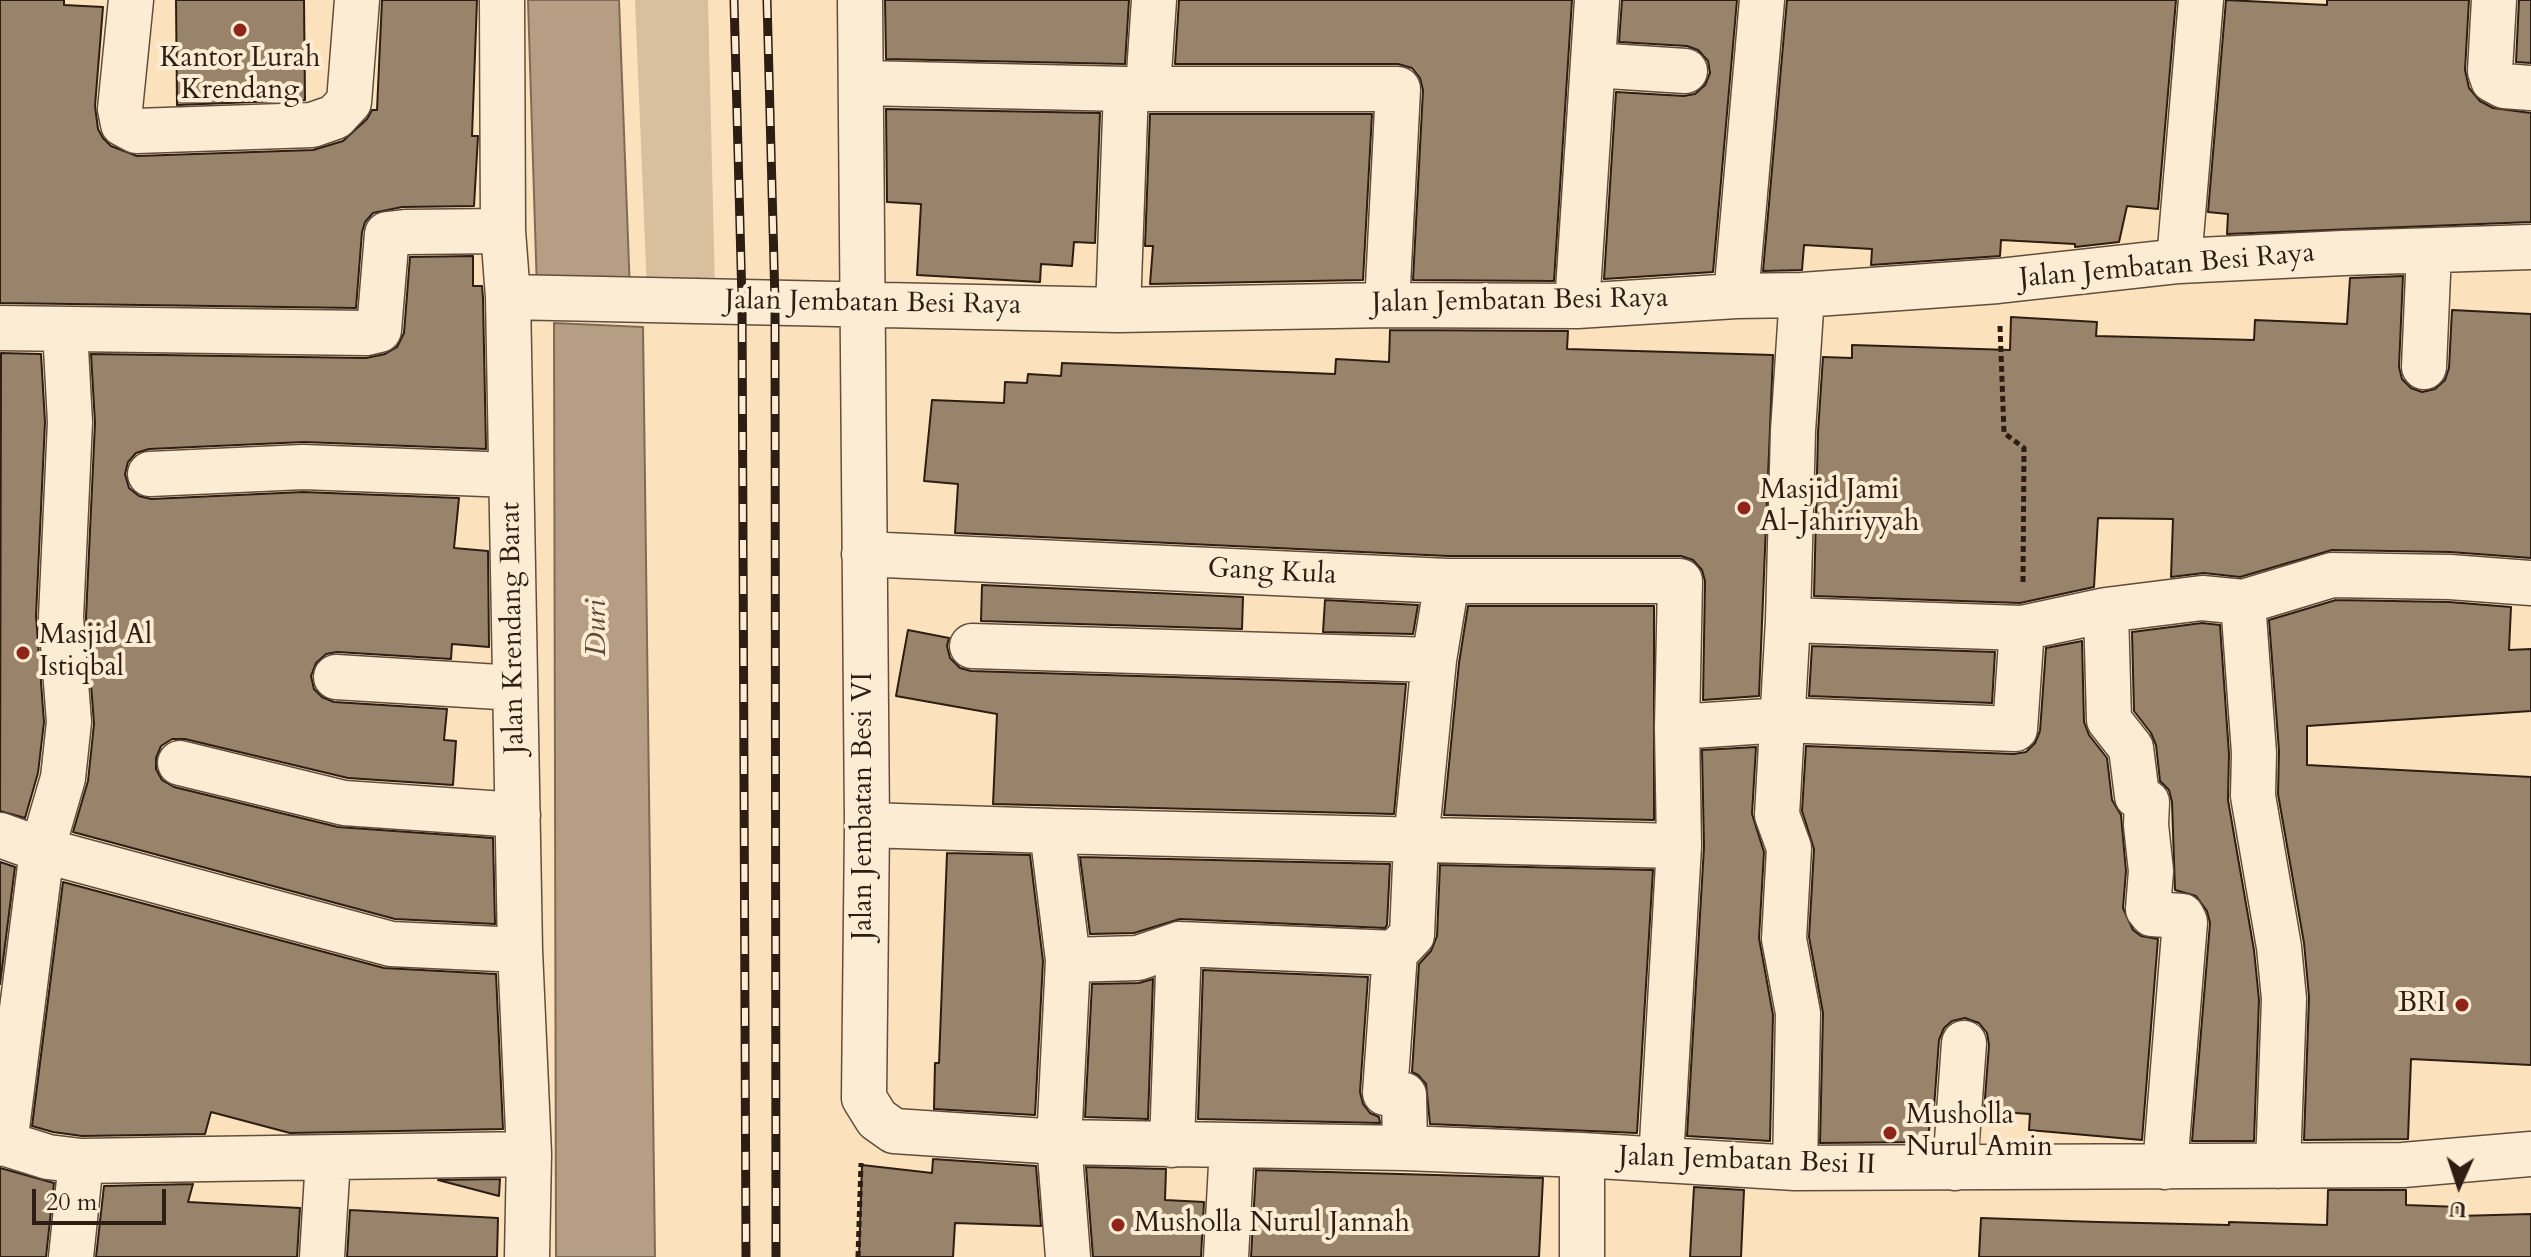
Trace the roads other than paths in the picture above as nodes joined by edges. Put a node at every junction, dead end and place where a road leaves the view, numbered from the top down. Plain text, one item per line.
1 (131, 0) edge
2 (357, 0) edge
3 (502, 0) edge
4 (860, 0) edge
5 (1154, 0) edge
6 (1597, 0) edge
7 (1762, 0) edge
8 (2201, 0) edge
9 (2494, 0) edge
10 (1593, 65) junction
11 (1685, 71) dead end
12 (862, 83) junction
13 (2531, 88) edge
14 (1137, 89) junction
15 (503, 231) junction
16 (2531, 247) edge
17 (2429, 252) junction
18 (2179, 261) junction
19 (1802, 295) junction
20 (1736, 296) junction
21 (522, 297) junction
22 (864, 303) junction
23 (1387, 305) junction
24 (1577, 306) junction
25 (1118, 310) junction
26 (0, 328) edge
27 (65, 330) junction
28 (2424, 367) dead end
29 (150, 474) dead end
30 (511, 475) junction
31 (864, 554) junction
32 (1447, 581) junction
33 (2531, 583) edge
34 (2243, 602) junction
35 (2106, 610) junction
36 (1788, 620) junction
37 (2022, 628) junction
38 (972, 646) dead end
39 (1434, 660) junction
40 (336, 677) dead end
41 (515, 688) junction
42 (1782, 720) junction
43 (1677, 727) junction
44 (180, 763) dead end
45 (518, 815) junction
46 (867, 825) junction
47 (1052, 831) junction
48 (0, 835) edge
49 (1416, 842) junction
50 (1679, 846) junction
51 (42, 850) junction
52 (1179, 944) junction
53 (520, 950) junction
54 (1395, 953) junction
55 (1068, 960) junction
56 (1964, 1043) dead end
57 (1059, 1142) junction
58 (2, 1143) edge
59 (1172, 1145) junction
60 (1232, 1147) junction
61 (1405, 1148) junction
62 (529, 1154) junction
63 (2531, 1154) edge
64 (1582, 1155) junction
65 (328, 1159) junction
66 (1661, 1160) junction
67 (81, 1161) junction
68 (2278, 1166) junction
69 (2165, 1167) junction
70 (1795, 1168) junction
71 (1955, 1168) junction
72 (71, 1257) edge
73 (322, 1257) edge
74 (527, 1257) edge
75 (1068, 1257) edge
76 (1226, 1257) edge
77 (1582, 1257) edge

1 - 2 street
3 - 15 street, Jalan Krendang Barat
4 - 12 street, Jalan Jembatan Besi VI
5 - 14 street
6 - 10 street
7 - 20 street
8 - 18 street
9 - 13 street
10 - 11 street
10 - 24 street
12 - 14 street
12 - 22 street, Jalan Jembatan Besi VI
14 - 23 street
14 - 25 street
15 - 21 street, Jalan Krendang Barat
15 - 27 street
16 - 17 street, Jalan Jembatan Besi Raya
17 - 18 street, Jalan Jembatan Besi Raya
17 - 28 street
18 - 19 street, Jalan Jembatan Besi Raya
19 - 20 street, Jalan Jembatan Besi Raya
19 - 36 street
20 - 24 street, Jalan Jembatan Besi Raya
21 - 22 street, Jalan Jembatan Besi Raya
21 - 30 street, Jalan Krendang Barat
22 - 25 street, Jalan Jembatan Besi Raya
22 - 31 street, Jalan Jembatan Besi VI
23 - 24 street, Jalan Jembatan Besi Raya
23 - 25 street, Jalan Jembatan Besi Raya
26 - 27 street
27 - 51 street
29 - 30 street
30 - 41 street, Jalan Krendang Barat
31 - 32 street, Gang Kula
31 - 46 street, Jalan Jembatan Besi VI
32 - 39 street
32 - 43 street, Gang Kula
33 - 34 street
34 - 35 street
34 - 68 street
35 - 37 street
35 - 69 street
36 - 37 street
36 - 42 street
37 - 42 street
38 - 39 street
39 - 49 street
40 - 41 street
41 - 45 street, Jalan Krendang Barat
42 - 43 street
42 - 70 street
43 - 50 street
44 - 45 street
45 - 53 street, Jalan Krendang Barat
46 - 47 street
46 - 57 street, Jalan Jembatan Besi VI
47 - 49 street
47 - 55 street
48 - 51 street
49 - 50 street
49 - 54 street
50 - 66 street
51 - 53 street
51 - 58 street
52 - 54 street
52 - 55 street
52 - 59 street
53 - 62 street, Jalan Krendang Barat
54 - 61 street
55 - 57 street
56 - 71 street
57 - 59 street, Jalan Jembatan Besi II
57 - 75 street
58 - 67 street
59 - 60 street, Jalan Jembatan Besi II
60 - 61 street, Jalan Jembatan Besi II
60 - 76 street
61 - 64 street, Jalan Jembatan Besi II
62 - 65 street
62 - 74 street, Jalan Krendang Barat
63 - 68 street, Jalan Jembatan Besi II
64 - 66 street, Jalan Jembatan Besi II
64 - 77 street
65 - 67 street
65 - 73 street
66 - 70 street, Jalan Jembatan Besi II
67 - 72 street
68 - 69 street, Jalan Jembatan Besi II
69 - 71 street, Jalan Jembatan Besi II
70 - 71 street, Jalan Jembatan Besi II

